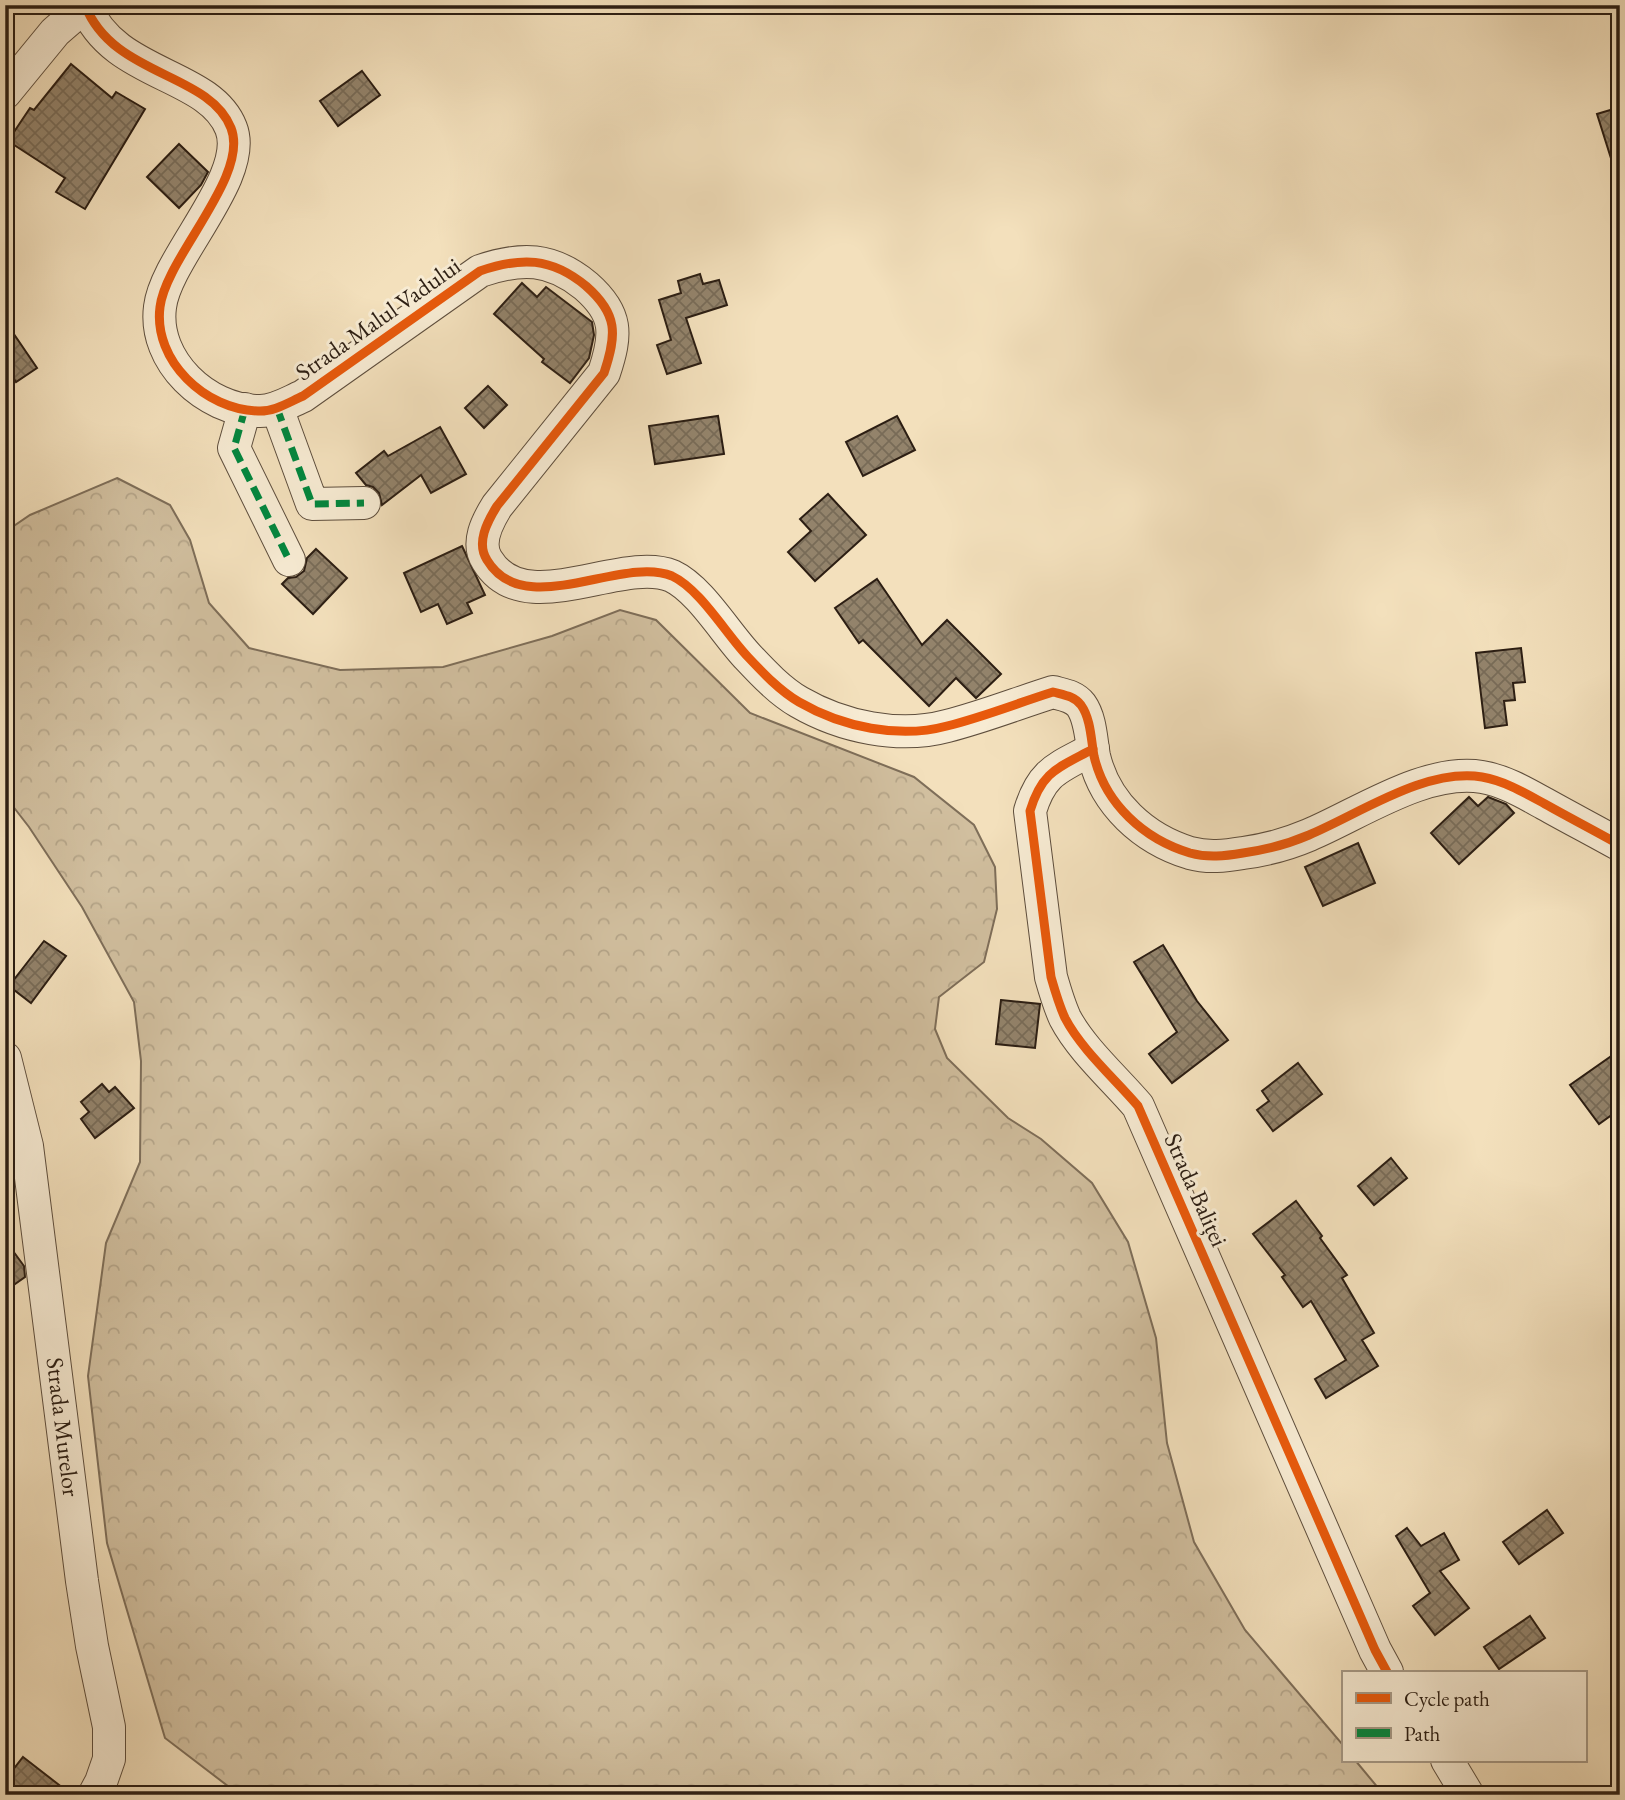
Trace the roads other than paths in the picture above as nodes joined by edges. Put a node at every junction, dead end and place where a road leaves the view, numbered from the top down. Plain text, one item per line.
1 (85, 6) edge
2 (5, 93) edge
3 (277, 408) junction
4 (245, 409) junction
5 (364, 503) dead end
6 (289, 560) dead end
7 (1093, 749) junction
8 (1620, 845) edge
9 (5, 1058) edge
10 (1386, 1671) edge
11 (1448, 1762) edge
12 (94, 1795) edge
13 (1468, 1795) edge

1 - 2 street
1 - 4 street, Strada Malul Vadului
3 - 4 street, Strada Malul Vadului
3 - 5 street
3 - 7 street, Strada Malul Vadului
4 - 6 street
7 - 8 street, Strada Malul Vadului
7 - 10 street, Strada Baliței
9 - 12 street, Strada Murelor
11 - 13 street

